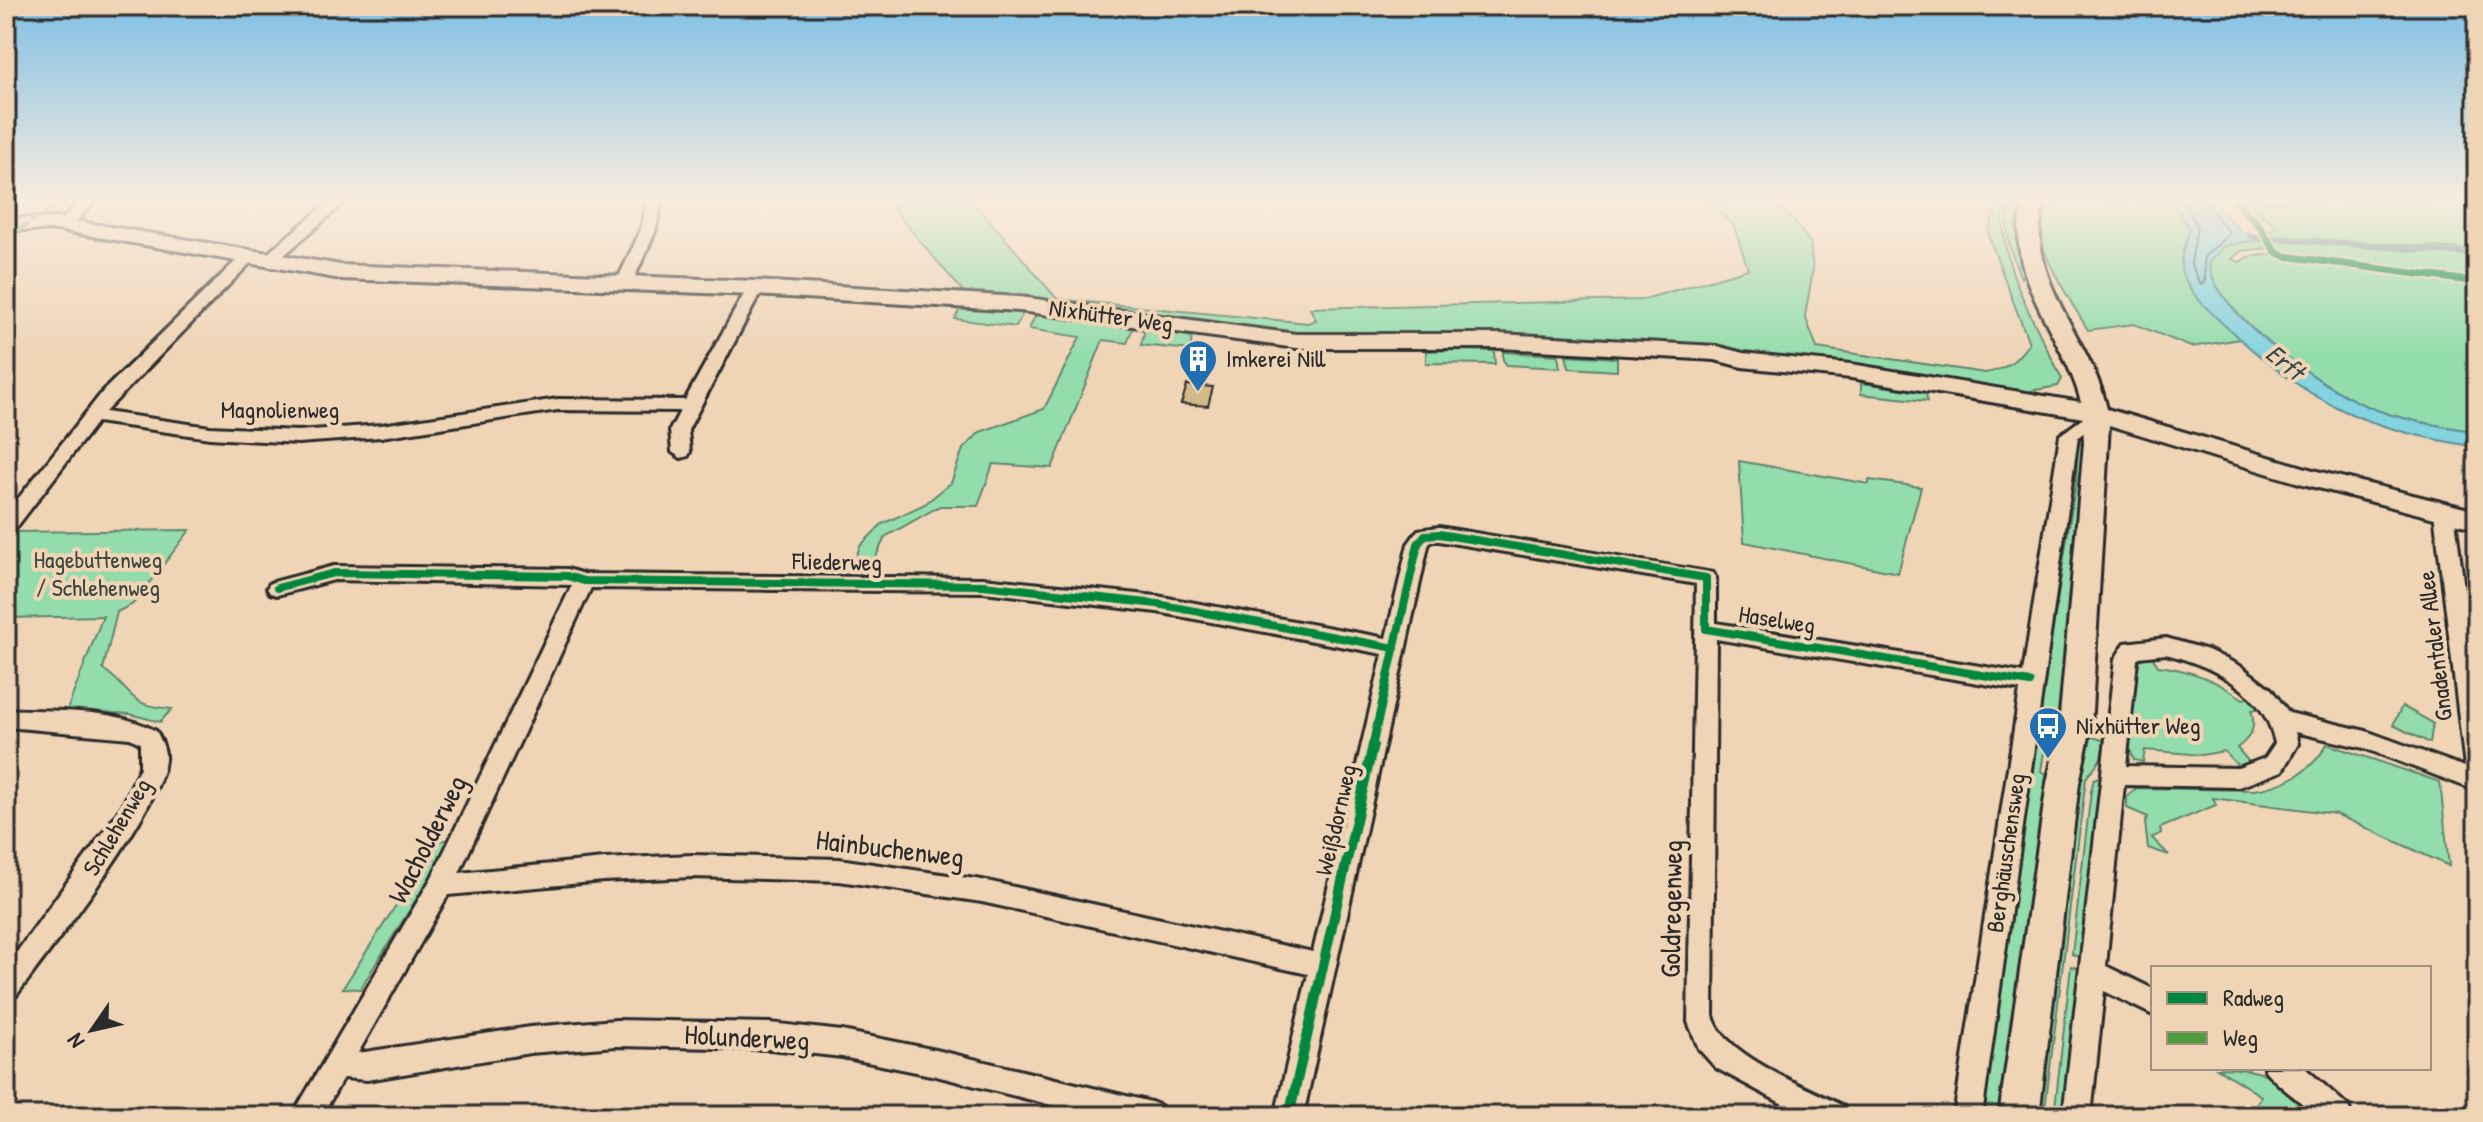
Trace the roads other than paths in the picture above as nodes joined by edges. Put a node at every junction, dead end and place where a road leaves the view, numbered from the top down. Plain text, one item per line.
1 (220, 252) edge
2 (267, 252) edge
3 (638, 252) edge
4 (2030, 252) edge
5 (258, 259) junction
6 (624, 283) junction
7 (755, 288) junction
8 (691, 406) junction
9 (2097, 414) junction
10 (92, 416) junction
11 (681, 452) dead end
12 (2444, 512) junction
13 (2477, 520) edge
14 (6, 527) edge
15 (1425, 535) joint
16 (584, 581) junction
17 (277, 588) dead end
18 (1706, 629) junction
19 (1395, 648) junction
20 (2030, 683) junction
21 (6, 718) edge
22 (2285, 721) junction
23 (2477, 774) edge
24 (2114, 775) junction
25 (2477, 781) edge
26 (441, 885) junction
27 (1324, 966) junction
28 (2091, 971) junction
29 (6, 988) edge
30 (2151, 1002) edge
31 (337, 1064) junction
32 (2281, 1070) edge
33 (306, 1116) edge
34 (1151, 1116) edge
35 (1289, 1116) edge
36 (1833, 1116) edge
37 (1968, 1116) edge
38 (2019, 1116) edge
39 (2077, 1116) edge
40 (2338, 1116) edge

1 - 5 main road, Nixhütter Weg
2 - 5 street
3 - 6 street
4 - 9 main road, Berghäuschensweg
5 - 6 main road, Nixhütter Weg
5 - 10 street
6 - 7 main road, Nixhütter Weg
7 - 8 street
7 - 9 main road, Nixhütter Weg
8 - 10 street, Magnolienweg
8 - 11 street
9 - 12 main road, Nixhütter Weg
9 - 20 street, Berghäuschensweg
9 - 38 main road, Berghäuschensweg
10 - 14 street
12 - 13 main road, Nixhütter Weg
12 - 23 street, Gnadentaler Allee
15 - 18 street, Haselweg
15 - 19 street, Weißdornweg
16 - 17 street, Fliederweg
16 - 19 street, Fliederweg
16 - 26 street, Wacholderweg
18 - 20 street, Haselweg
18 - 36 street, Goldregenweg
19 - 27 street, Weißdornweg
20 - 37 street, Berghäuschensweg
21 - 29 street, Schlehenweg
22 - 24 street
22 - 24 street
22 - 25 street
24 - 28 street
26 - 27 street, Hainbuchenweg
26 - 31 street, Wacholderweg
27 - 35 street, Weißdornweg
28 - 30 street
28 - 39 street
31 - 33 street, Wacholderweg
31 - 34 street, Holunderweg
32 - 40 street

